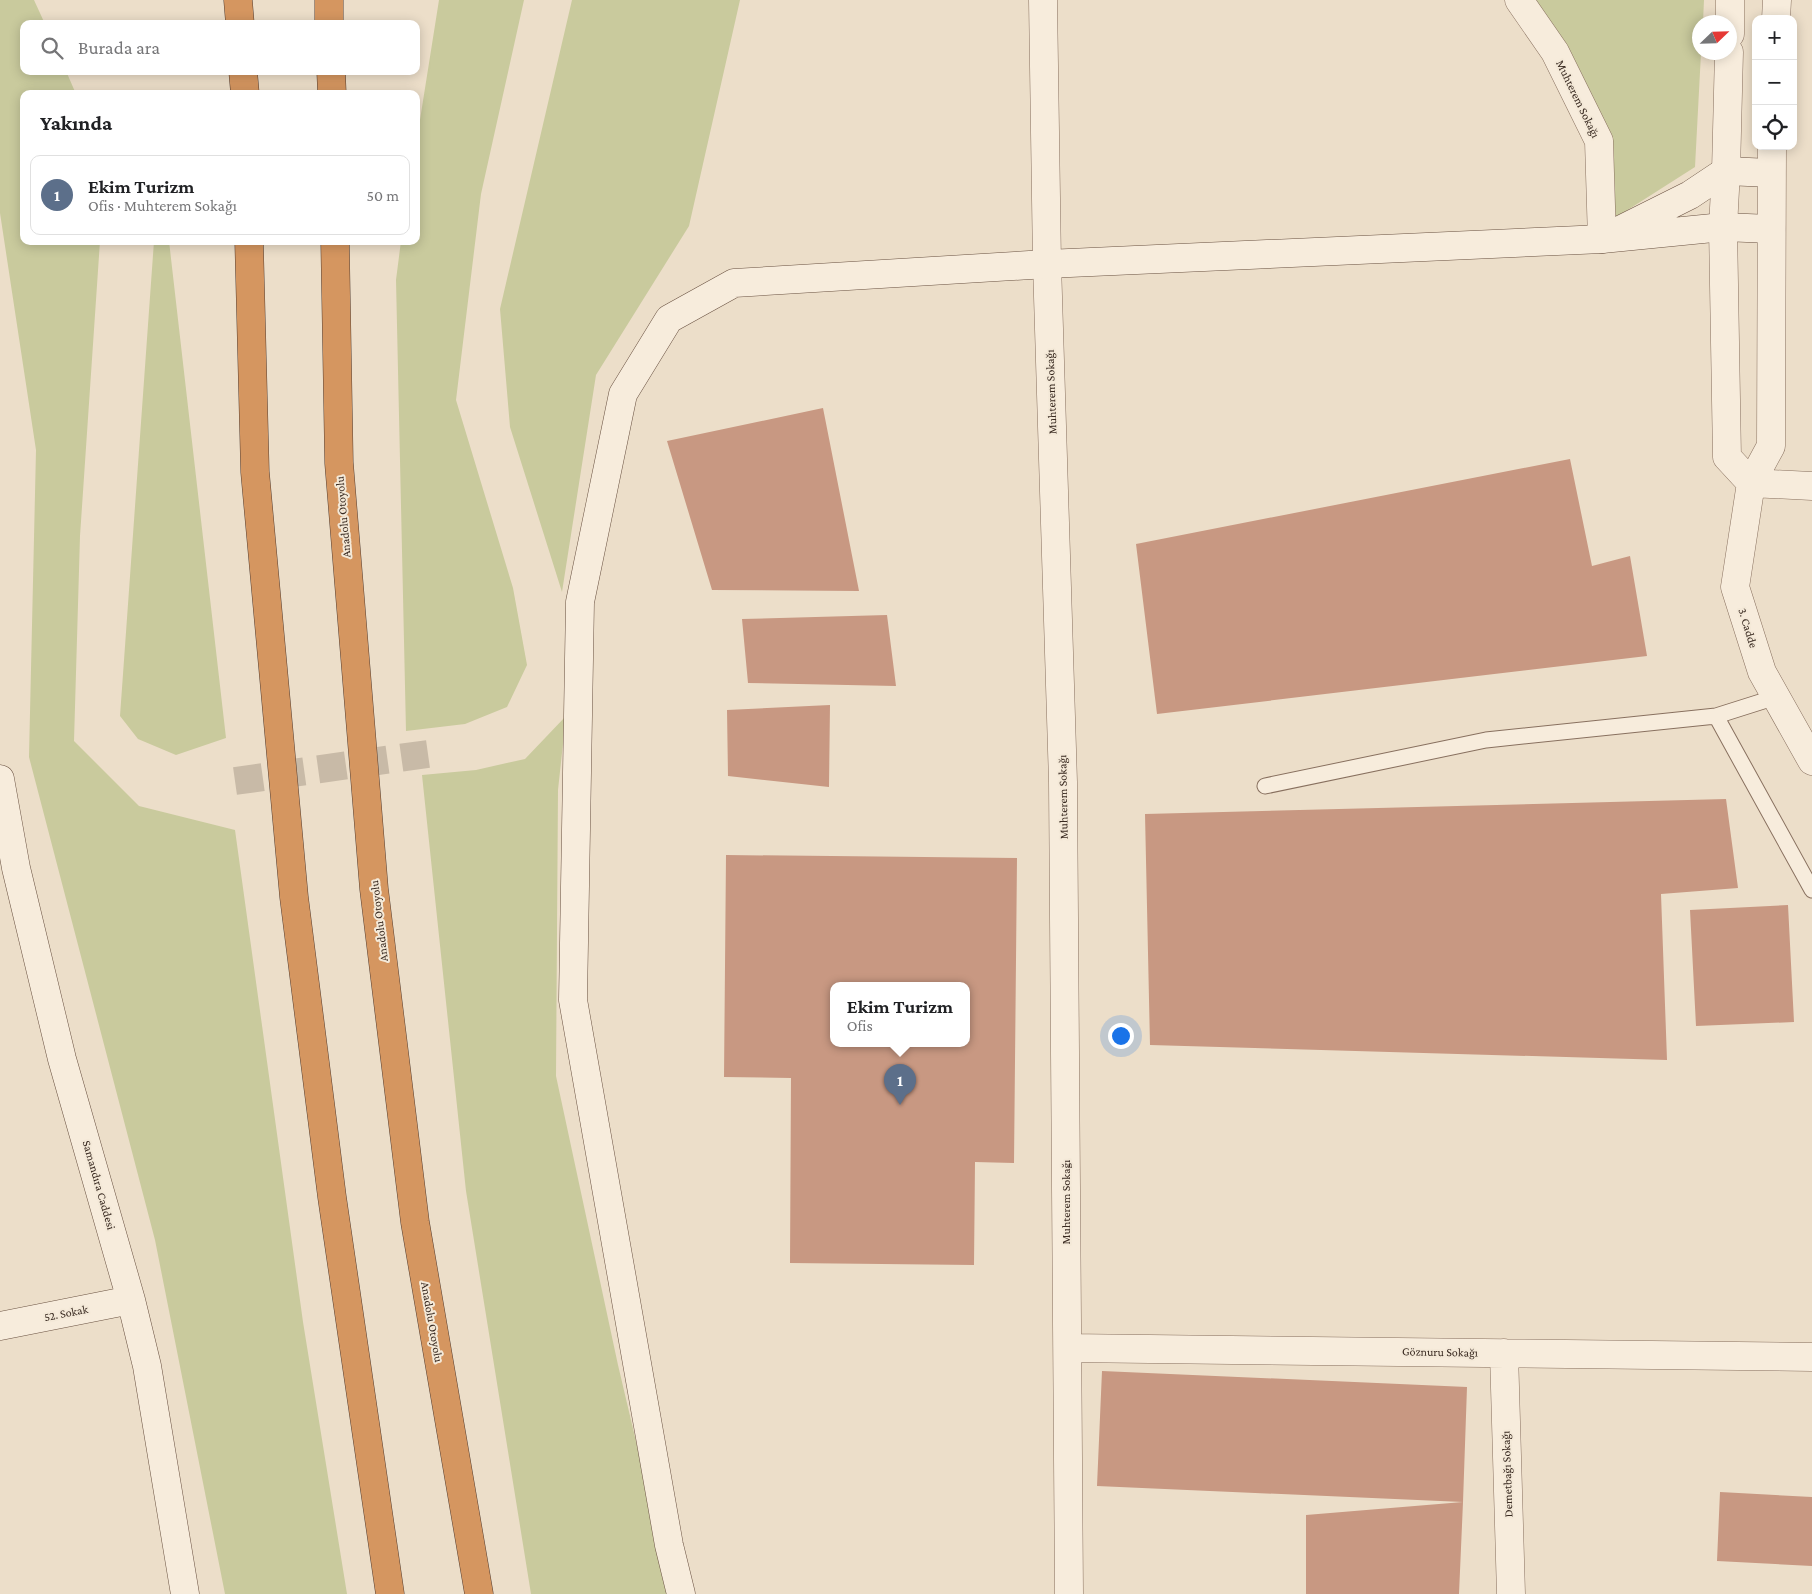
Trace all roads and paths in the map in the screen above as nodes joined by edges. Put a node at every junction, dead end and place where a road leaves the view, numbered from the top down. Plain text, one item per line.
1 (238, 0) edge
2 (329, 0) edge
3 (1043, 0) edge
4 (1519, 0) edge
5 (1730, 0) edge
6 (1777, 0) edge
7 (1730, 15) edge
8 (1776, 15) edge
9 (240, 20) edge
10 (329, 20) edge
11 (1729, 60) edge
12 (243, 75) edge
13 (331, 75) edge
14 (245, 90) edge
15 (332, 90) edge
16 (1772, 160) edge
17 (1726, 171) junction
18 (1723, 227) junction
19 (1771, 229) junction
20 (1602, 239) junction
21 (249, 245) edge
22 (335, 245) edge
23 (1047, 264) junction
24 (1751, 483) junction
25 (1812, 486) edge
26 (1776, 698) junction
27 (1716, 716) junction
28 (1812, 761) edge
29 (0, 780) edge
30 (1264, 786) dead end
31 (1812, 890) edge
32 (131, 1300) junction
33 (0, 1326) edge
34 (1068, 1348) junction
35 (1504, 1353) junction
36 (1812, 1357) edge
37 (185, 1594) edge
38 (390, 1594) edge
39 (479, 1594) edge
40 (681, 1594) edge
41 (1069, 1594) edge
42 (1511, 1594) edge

1 - 9 highway
2 - 10 highway
3 - 23 street, Muhterem Sokağı
4 - 20 street, Muhterem Sokağı
5 - 7 street
6 - 8 street
11 - 17 street
12 - 14 highway
13 - 15 highway
16 - 17 street
16 - 19 street, 3. Cadde
17 - 18 street
17 - 20 street
18 - 19 street
18 - 20 street
18 - 24 street
19 - 24 street, 3. Cadde
20 - 23 street
21 - 38 highway
22 - 39 highway, Anadolu Otoyolu
23 - 34 street, Muhterem Sokağı
23 - 40 street
24 - 25 street
24 - 26 street, 3. Cadde
26 - 27 lane
26 - 28 street, 3. Cadde
27 - 30 lane
27 - 31 lane
29 - 32 street, Samandıra Caddesi
32 - 33 street, 52. Sokak
32 - 37 street, Samandıra Caddesi
34 - 35 street, Göznuru Sokağı
34 - 41 street, Muhterem Sokağı
35 - 36 street, Göznuru Sokağı
35 - 42 street, Demetbağı Sokağı

